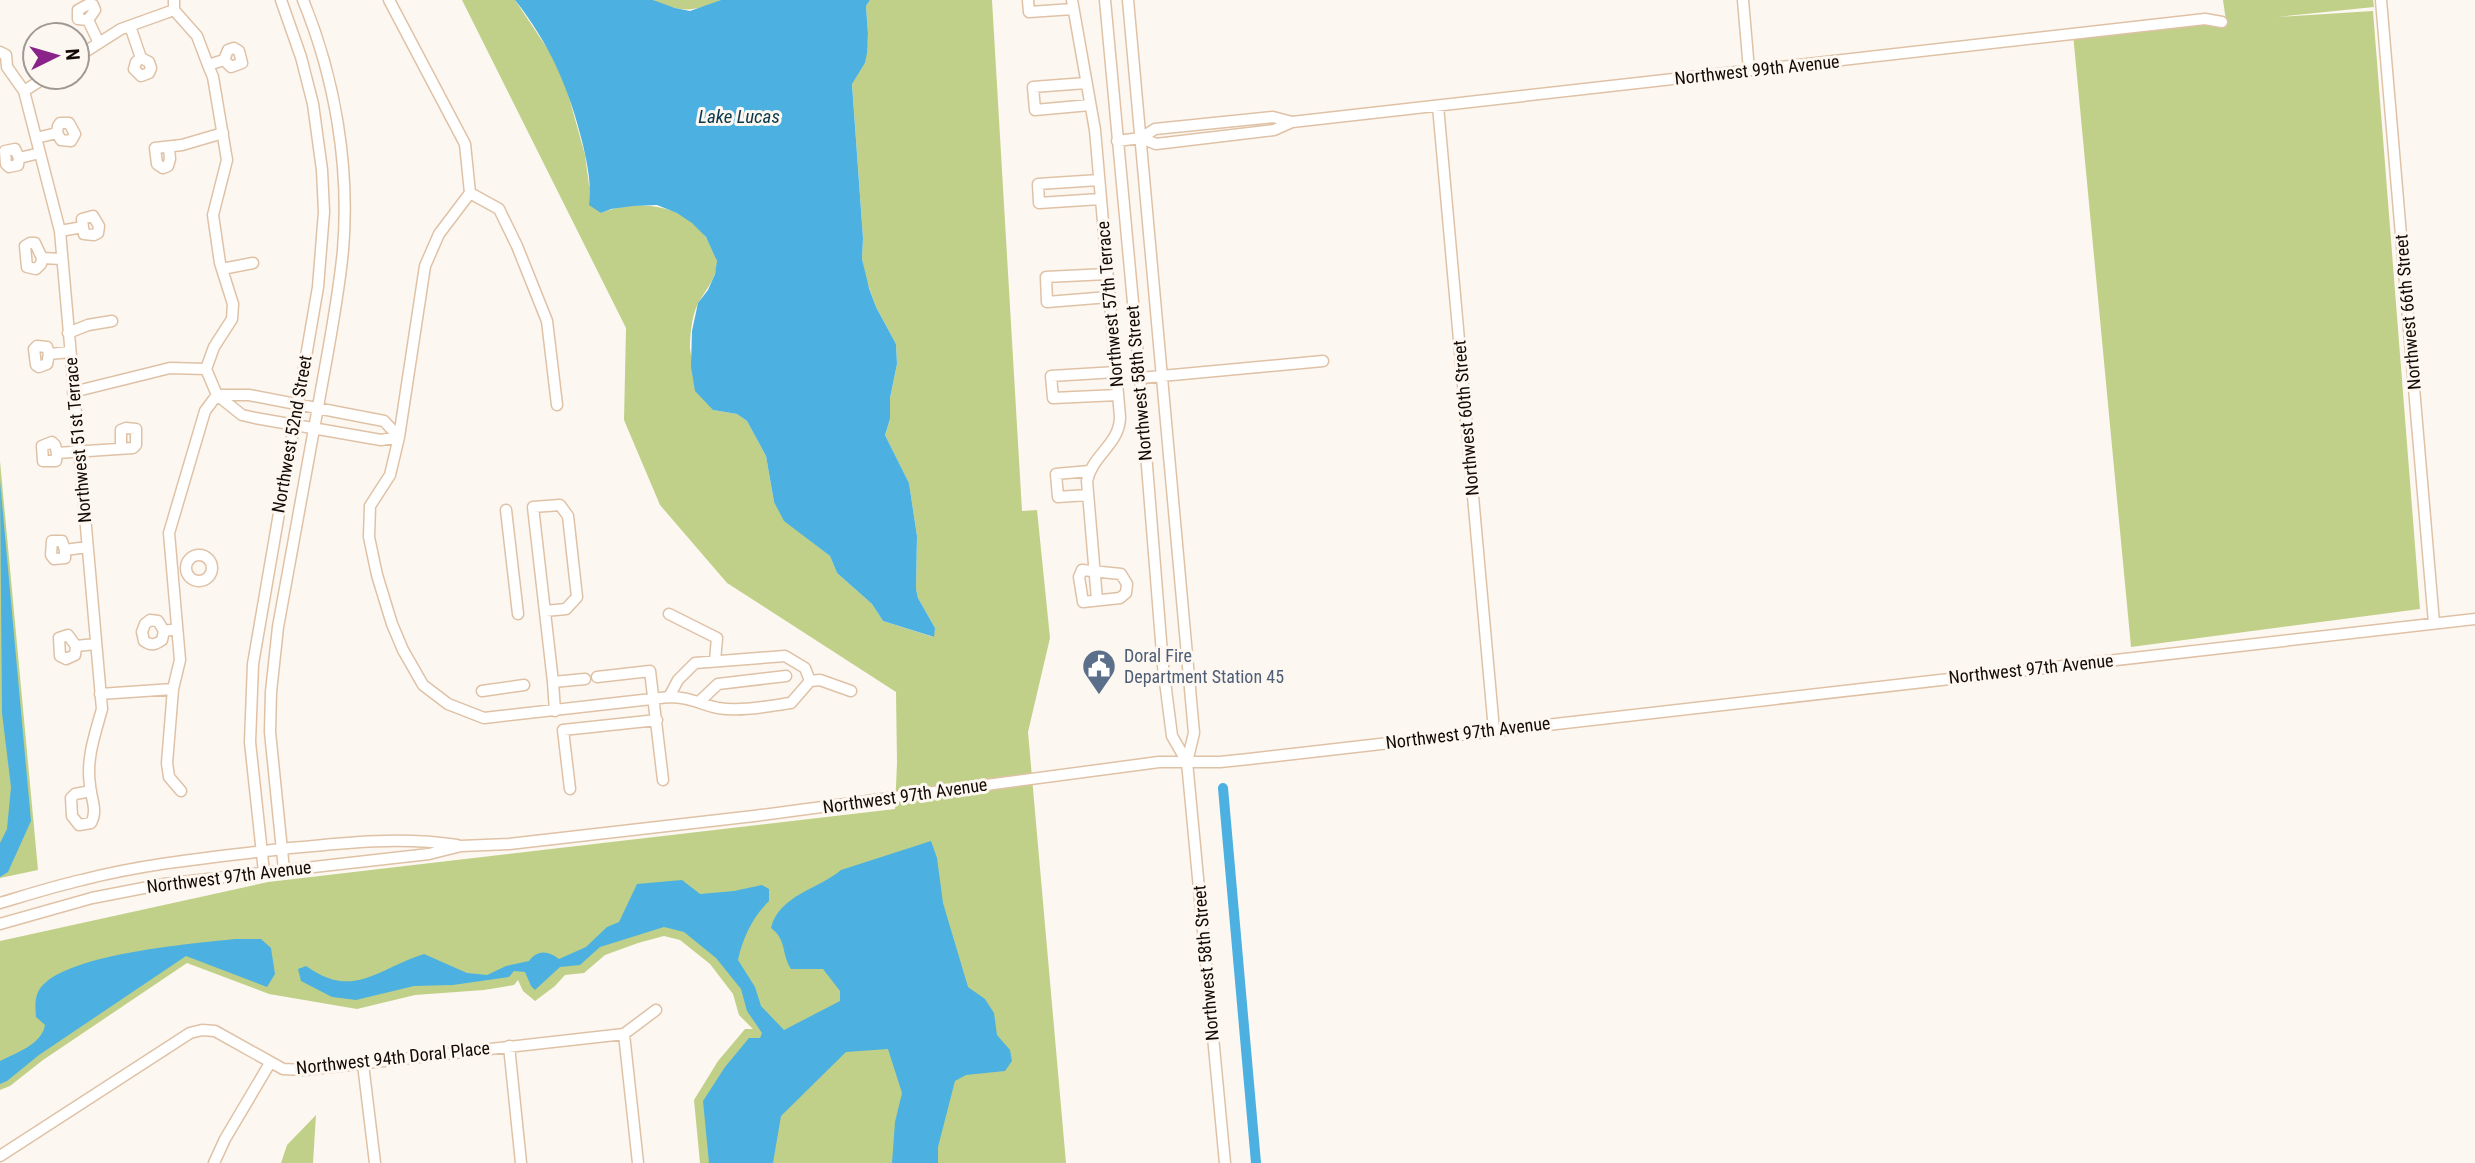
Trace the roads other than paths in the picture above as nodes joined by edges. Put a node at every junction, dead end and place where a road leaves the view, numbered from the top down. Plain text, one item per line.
1 (281, 0) edge
2 (303, 0) edge
3 (389, 0) edge
4 (1028, 0) edge
5 (1105, 0) edge
6 (1128, 0) edge
7 (1743, 0) edge
8 (2381, 0) edge
9 (1072, 4) edge
10 (174, 5) edge
11 (88, 20) dead end
12 (2222, 22) dead end
13 (130, 26) junction
14 (99, 43) junction
15 (91, 48) edge
16 (0, 52) edge
17 (141, 58) dead end
18 (224, 60) dead end
19 (208, 65) junction
20 (4, 69) edge
21 (1749, 70) junction
22 (1086, 83) junction
23 (21, 88) edge
24 (24, 91) edge
25 (1090, 105) junction
26 (1438, 106) junction
27 (57, 133) dead end
28 (223, 133) junction
29 (36, 138) junction
30 (1141, 138) junction
31 (1117, 141) junction
32 (169, 148) dead end
33 (40, 153) junction
34 (19, 158) dead end
35 (1099, 180) junction
36 (344, 192) junction
37 (324, 193) junction
38 (470, 193) junction
39 (1100, 200) junction
40 (83, 227) dead end
41 (60, 231) junction
42 (41, 258) dead end
43 (62, 259) junction
44 (253, 263) dead end
45 (222, 269) junction
46 (1107, 274) junction
47 (1109, 297) junction
48 (112, 321) dead end
49 (68, 333) junction
50 (70, 352) junction
51 (49, 354) dead end
52 (1323, 361) dead end
53 (206, 369) junction
54 (1116, 372) junction
55 (1163, 376) junction
56 (1140, 378) junction
57 (73, 392) junction
58 (217, 395) junction
59 (1118, 395) junction
60 (297, 405) junction
61 (556, 405) dead end
62 (317, 408) junction
63 (294, 425) junction
64 (314, 428) junction
65 (399, 437) junction
66 (121, 449) dead end
67 (79, 450) junction
68 (57, 453) dead end
69 (1089, 471) junction
70 (1087, 495) junction
71 (506, 509) dead end
72 (87, 547) junction
73 (65, 550) dead end
74 (1094, 570) junction
75 (187, 571) dead end
76 (172, 572) junction
77 (1097, 600) junction
78 (545, 611) junction
79 (518, 614) dead end
80 (669, 614) dead end
81 (2475, 619) edge
82 (2434, 623) junction
83 (177, 629) junction
84 (164, 631) dead end
85 (96, 644) junction
86 (76, 646) dead end
87 (715, 661) junction
88 (786, 676) dead end
89 (597, 677) dead end
90 (586, 679) dead end
91 (810, 681) junction
92 (552, 682) junction
93 (524, 685) dead end
94 (173, 689) junction
95 (482, 691) dead end
96 (851, 691) dead end
97 (100, 694) junction
98 (669, 697) junction
99 (654, 700) junction
100 (700, 701) junction
101 (555, 711) junction
102 (250, 716) junction
103 (270, 717) junction
104 (657, 720) junction
105 (1494, 730) junction
106 (1187, 762) junction
107 (663, 780) dead end
108 (570, 789) dead end
109 (91, 791) dead end
110 (181, 791) dead end
111 (461, 846) junction
112 (282, 849) junction
113 (262, 852) junction
114 (284, 870) junction
115 (264, 872) junction
116 (0, 903) edge
117 (0, 924) edge
118 (656, 1010) dead end
119 (624, 1034) junction
120 (509, 1046) junction
121 (270, 1063) junction
122 (363, 1064) junction
123 (0, 1156) edge
124 (214, 1163) edge
125 (375, 1163) edge
126 (521, 1163) edge
127 (638, 1163) edge
128 (1225, 1163) edge

1 - 37 street, Northwest 52nd Street
2 - 36 street, Northwest 52nd Street
3 - 38 street
4 - 9 street
5 - 31 street, Northwest 58th Street
6 - 30 street, Northwest 58th Street
7 - 21 street
8 - 82 street, Northwest 66th Street
9 - 22 street, Northwest 57th Terrace
10 - 13 street
10 - 19 street
11 - 14 street
12 - 21 street, Northwest 99th Avenue
13 - 14 street
13 - 17 street
14 - 15 street
16 - 20 street
18 - 19 street
19 - 28 street
20 - 23 street
21 - 26 street, Northwest 99th Avenue
22 - 25 street, Northwest 57th Terrace
22 - 25 street
24 - 29 street, Northwest 51st Terrace
25 - 35 street, Northwest 57th Terrace
26 - 30 street, Northwest 99th Avenue
26 - 105 street, Northwest 60th Street
27 - 29 street
28 - 32 street
28 - 45 street
29 - 33 street, Northwest 51st Terrace
30 - 31 street, Northwest 99th Avenue
30 - 55 street, Northwest 58th Street
31 - 56 street, Northwest 58th Street
33 - 34 street
33 - 41 street, Northwest 51st Terrace
35 - 39 street, Northwest 57th Terrace
35 - 39 street
36 - 37 street
36 - 62 street, Northwest 52nd Street
37 - 60 street, Northwest 52nd Street
38 - 61 street
38 - 65 street
39 - 46 street, Northwest 57th Terrace
40 - 41 street
41 - 43 street, Northwest 51st Terrace
42 - 43 street
43 - 49 street, Northwest 51st Terrace
44 - 45 street
45 - 53 street
46 - 47 street, Northwest 57th Terrace
46 - 47 street
47 - 54 street, Northwest 57th Terrace
48 - 49 street
49 - 50 street, Northwest 51st Terrace
50 - 51 street
50 - 57 street, Northwest 51st Terrace
52 - 55 street
53 - 57 street
53 - 58 street
54 - 59 street, Northwest 57th Terrace
54 - 59 street
55 - 56 street
55 - 106 street, Northwest 58th Street
56 - 106 street, Northwest 58th Street
57 - 67 street, Northwest 51st Terrace
58 - 60 street
58 - 63 street
58 - 76 street
59 - 69 street, Northwest 57th Terrace
60 - 62 street
60 - 63 street, Northwest 52nd Street
62 - 64 street, Northwest 52nd Street
62 - 65 street
63 - 64 street
63 - 102 street, Northwest 52nd Street
64 - 65 street
64 - 103 street, Northwest 52nd Street
65 - 101 street
66 - 67 street
67 - 68 street
67 - 72 street, Northwest 51st Terrace
69 - 70 street
69 - 70 street
70 - 74 street
71 - 79 street
72 - 73 street
72 - 85 street, Northwest 51st Terrace
74 - 77 street
74 - 77 street
74 - 77 street
75 - 76 street
76 - 83 street
78 - 78 street
78 - 92 street
80 - 87 street
81 - 82 street, Northwest 97th Avenue
82 - 105 street, Northwest 97th Avenue
83 - 84 street
83 - 94 street
85 - 86 street
85 - 97 street, Northwest 51st Terrace
87 - 91 street
87 - 98 street
88 - 100 street
89 - 99 street
90 - 92 street
91 - 96 street
91 - 100 street
92 - 101 street
93 - 95 street
94 - 97 street
94 - 110 street
97 - 109 street, Northwest 51st Terrace
98 - 99 street
98 - 100 street
99 - 101 street
99 - 104 street
102 - 103 street
102 - 113 street, Northwest 52nd Street
103 - 112 street, Northwest 52nd Street
104 - 107 street
104 - 108 street
105 - 106 street, Northwest 97th Avenue
106 - 111 street, Northwest 97th Avenue
106 - 128 street, Northwest 58th Street
111 - 112 street, Northwest 97th Avenue
111 - 114 street, Northwest 97th Avenue
112 - 113 street, Northwest 97th Avenue
112 - 114 street, Northwest 52nd Street
113 - 115 street, Northwest 52nd Street
113 - 116 street, Northwest 97th Avenue
114 - 115 street, Northwest 97th Avenue
115 - 117 street, Northwest 97th Avenue
118 - 119 street
119 - 120 street, Northwest 94th Doral Place
119 - 127 street
120 - 122 street, Northwest 94th Doral Place
120 - 126 street
121 - 122 street, Northwest 94th Doral Place
121 - 123 street, Northwest 94th Doral Place
121 - 124 street
122 - 125 street

